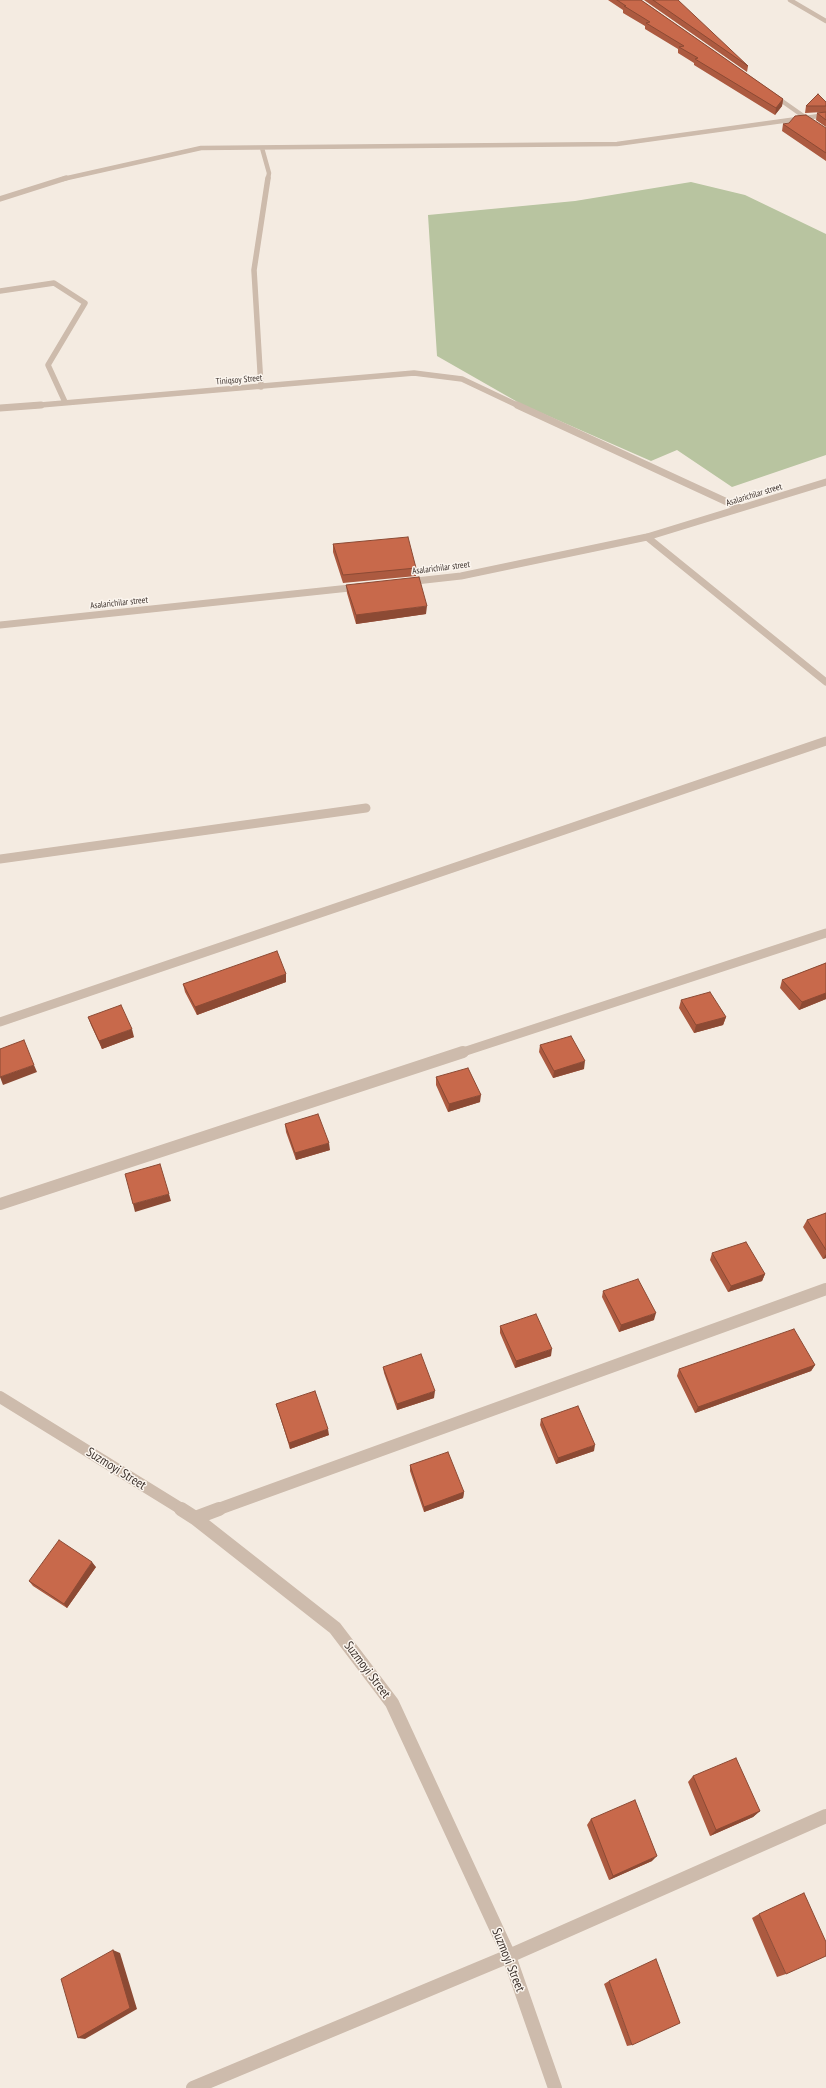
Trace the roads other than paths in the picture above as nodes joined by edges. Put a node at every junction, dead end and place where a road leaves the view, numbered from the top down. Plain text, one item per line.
1 (790, 0) edge
2 (826, 21) edge
3 (768, 91) edge
4 (826, 115) edge
5 (805, 117) junction
6 (826, 132) edge
7 (262, 148) junction
8 (0, 199) edge
9 (0, 290) edge
10 (261, 387) junction
11 (65, 402) junction
12 (0, 408) edge
13 (826, 482) edge
14 (740, 508) junction
15 (647, 537) junction
16 (398, 583) edge
17 (366, 586) edge
18 (0, 625) edge
19 (826, 682) edge
20 (826, 741) edge
21 (366, 808) dead end
22 (0, 859) edge
23 (826, 933) edge
24 (0, 1022) edge
25 (0, 1204) edge
26 (826, 1289) edge
27 (0, 1397) edge
28 (195, 1518) junction
29 (826, 1816) edge
30 (509, 1956) junction
31 (194, 2088) edge
32 (555, 2088) edge

1 - 2 street
3 - 5 street
4 - 5 street
5 - 6 street
5 - 7 street
7 - 8 street
7 - 10 street
9 - 11 street
10 - 11 street, Tiniqsoy Street
10 - 14 street, Tiniqsoy Street
11 - 12 street, Tiniqsoy Street
13 - 14 street, Asalarichilar street
14 - 15 street, Asalarichilar street
15 - 16 street, Asalarichilar street
15 - 19 street
17 - 18 street, Asalarichilar street
20 - 24 street
21 - 22 street
23 - 25 street
26 - 28 street
27 - 28 street, Suzmoyi Street
28 - 30 street, Suzmoyi Street
29 - 30 street
30 - 31 street
30 - 32 street, Suzmoyi Street

